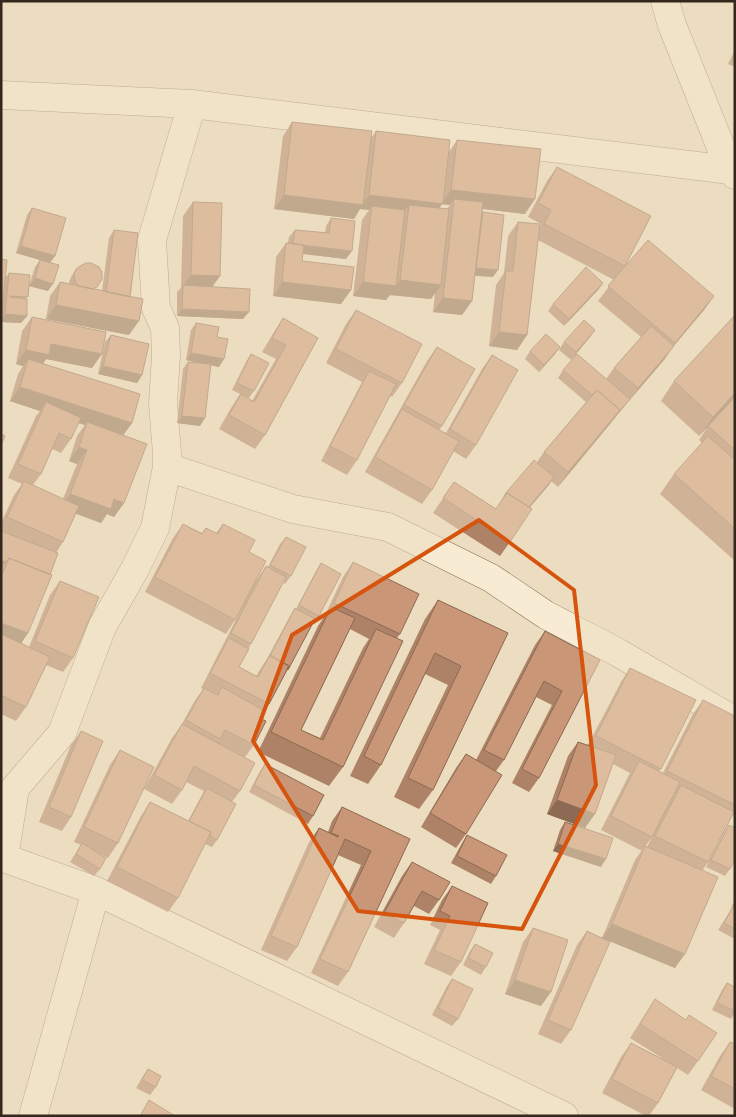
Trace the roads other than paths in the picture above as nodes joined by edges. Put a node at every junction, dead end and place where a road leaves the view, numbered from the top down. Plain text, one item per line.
1 (665, 1) edge
2 (1, 95) edge
3 (192, 104) junction
4 (732, 173) edge
5 (167, 467) junction
6 (735, 721) edge
7 (2, 857) edge
8 (96, 890) junction
9 (33, 1116) edge
10 (564, 1116) edge

1 - 4 street
2 - 3 street
3 - 4 street
3 - 5 street
5 - 6 street
5 - 7 street
7 - 8 street
8 - 9 street
8 - 10 street

